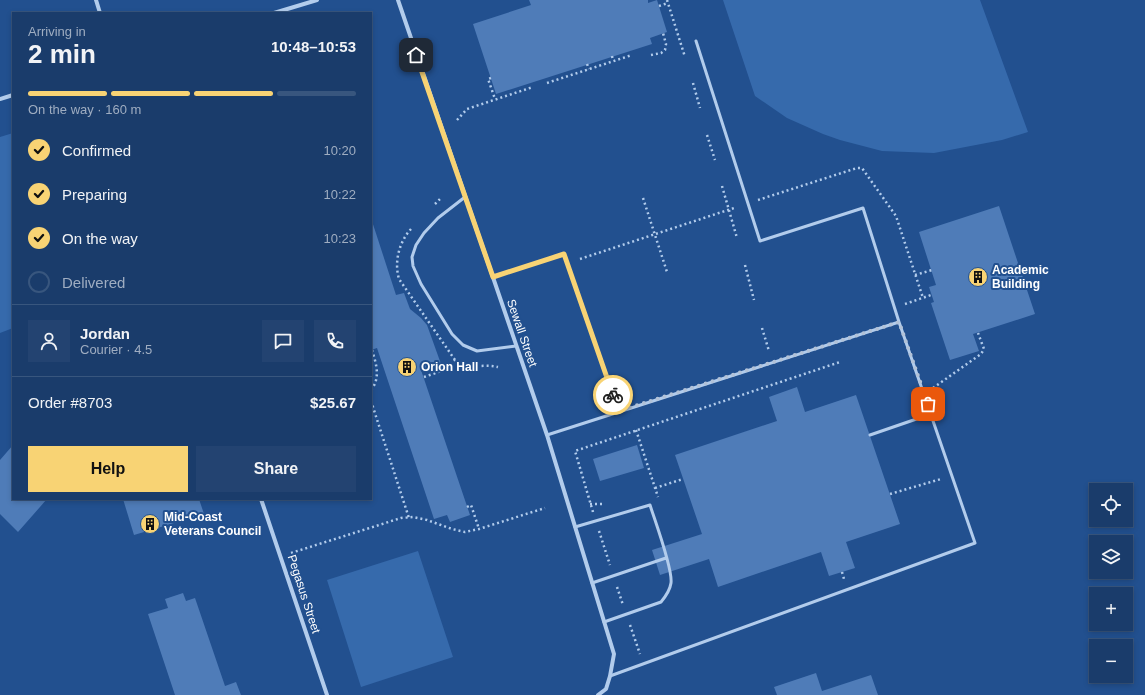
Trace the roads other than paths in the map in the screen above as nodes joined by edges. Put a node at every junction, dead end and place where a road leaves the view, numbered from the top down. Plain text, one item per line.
1 (96, 0) edge
2 (317, 0) edge
3 (398, 0) edge
4 (100, 12) edge
5 (277, 12) edge
6 (696, 41) dead end
7 (12, 95) edge
8 (0, 99) edge
9 (465, 197) junction
10 (493, 277) junction
11 (899, 322) junction
12 (516, 346) junction
13 (619, 411) junction
14 (931, 414) junction
15 (547, 435) junction
16 (870, 435) dead end
17 (262, 500) edge
18 (575, 527) junction
19 (666, 558) junction
20 (592, 583) junction
21 (604, 622) junction
22 (610, 676) junction
23 (327, 695) edge
24 (598, 695) edge

1 - 4 street
2 - 5 street
3 - 9 street, Sewall Street
6 - 11 lane
7 - 8 street
9 - 10 street, Sewall Street
9 - 12 lane
10 - 12 street, Sewall Street
10 - 13 lane
11 - 13 lane
11 - 14 lane
12 - 15 street, Sewall Street
13 - 15 lane
14 - 16 lane
14 - 22 lane
15 - 18 street, Sewall Street
17 - 23 street, Pegasus Street
18 - 19 lane
18 - 20 street, Sewall Street
19 - 20 lane
19 - 21 lane
20 - 21 street, Sewall Street
21 - 22 street, Sewall Street
22 - 24 street, Sewall Street

